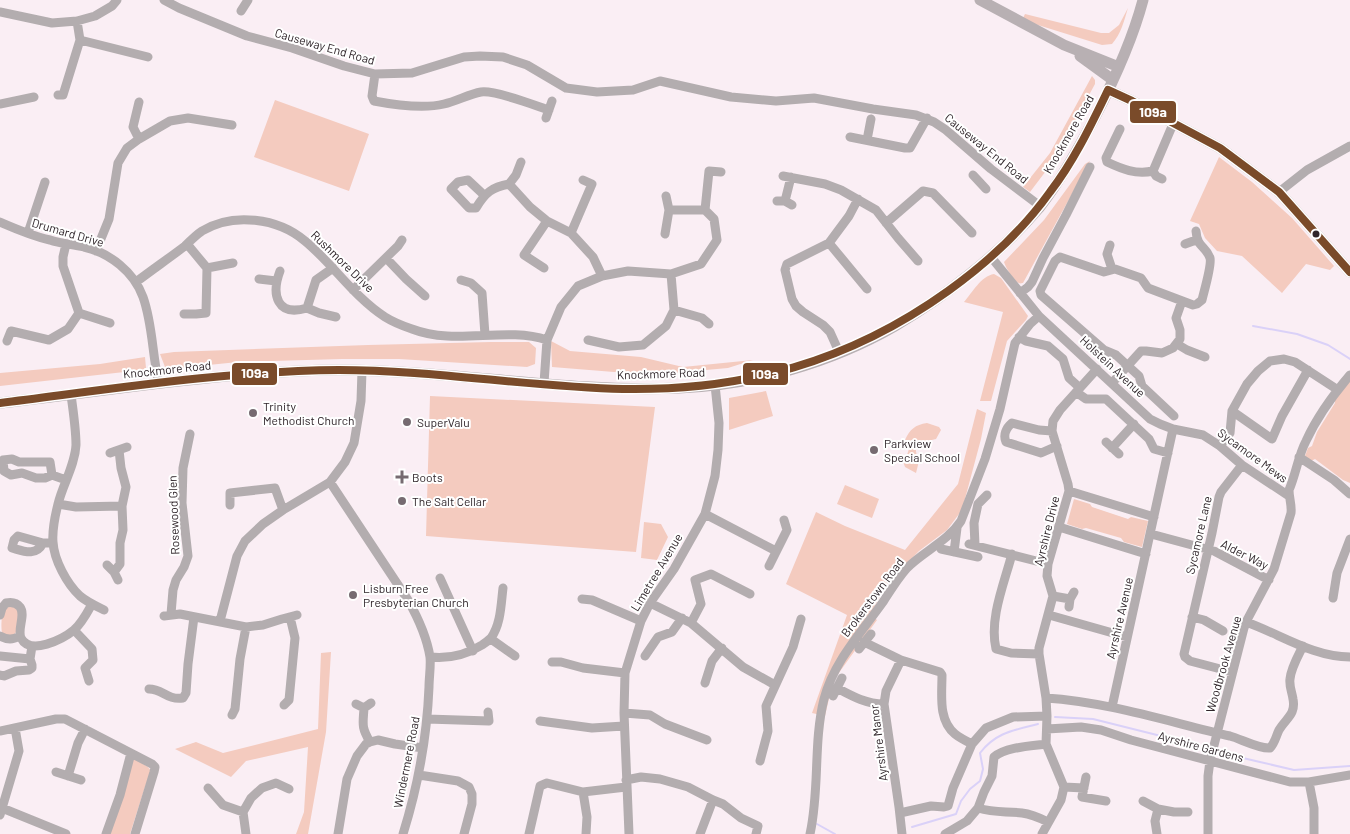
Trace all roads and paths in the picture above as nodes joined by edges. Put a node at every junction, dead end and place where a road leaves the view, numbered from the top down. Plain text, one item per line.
1 (116, 0) edge
2 (164, 0) edge
3 (248, 0) edge
4 (980, 0) edge
5 (1143, 0) edge
6 (241, 11) dead end
7 (0, 12) edge
8 (77, 21) junction
9 (80, 40) junction
10 (1064, 44) junction
11 (148, 57) dead end
12 (1119, 67) junction
13 (375, 74) junction
14 (1111, 85) junction
15 (58, 95) dead end
16 (34, 97) dead end
17 (552, 101) dead end
18 (139, 102) dead end
19 (0, 104) edge
20 (927, 118) junction
21 (871, 119) dead end
22 (1173, 124) junction
23 (232, 125) dead end
24 (1120, 134) dead end
25 (850, 137) dead end
26 (139, 139) junction
27 (867, 140) junction
28 (1350, 146) edge
29 (522, 162) dead end
30 (1090, 167) dead end
31 (991, 169) junction
32 (1153, 171) junction
33 (721, 172) dead end
34 (973, 174) dead end
35 (1162, 179) dead end
36 (583, 180) dead end
37 (45, 182) dead end
38 (509, 184) junction
39 (1279, 192) junction
40 (484, 195) dead end
41 (666, 196) dead end
42 (858, 199) junction
43 (785, 202) dead end
44 (1040, 206) junction
45 (669, 210) junction
46 (705, 210) junction
47 (547, 221) junction
48 (0, 222) edge
49 (886, 223) junction
50 (28, 233) junction
51 (571, 233) junction
52 (972, 233) dead end
53 (665, 234) dead end
54 (402, 240) dead end
55 (829, 243) junction
56 (66, 244) junction
57 (187, 244) junction
58 (1185, 244) dead end
59 (1110, 245) dead end
60 (96, 251) junction
61 (991, 257) junction
62 (386, 258) junction
63 (918, 260) dead end
64 (233, 263) dead end
65 (207, 268) junction
66 (333, 268) junction
67 (544, 268) dead end
68 (1112, 270) junction
69 (280, 271) dead end
70 (1350, 272) edge
71 (671, 274) junction
72 (602, 276) junction
73 (259, 279) dead end
74 (461, 280) dead end
75 (276, 281) junction
76 (136, 282) junction
77 (867, 289) dead end
78 (353, 290) junction
79 (1020, 293) junction
80 (425, 296) dead end
81 (1182, 301) junction
82 (307, 308) junction
83 (674, 310) junction
84 (79, 313) junction
85 (184, 314) dead end
86 (1039, 316) junction
87 (336, 317) dead end
88 (110, 323) dead end
89 (709, 324) dead end
90 (484, 335) junction
91 (1018, 337) junction
92 (7, 340) dead end
93 (548, 340) junction
94 (588, 340) dead end
95 (1177, 344) junction
96 (839, 352) junction
97 (1205, 357) dead end
98 (1128, 367) junction
99 (1097, 369) junction
100 (1308, 370) junction
101 (362, 371) junction
102 (1350, 375) edge
103 (1112, 383) junction
104 (159, 384) junction
105 (544, 384) junction
106 (715, 385) junction
107 (1078, 390) junction
108 (1338, 390) junction
109 (71, 395) junction
110 (0, 403) edge
111 (1232, 411) junction
112 (1174, 416) dead end
113 (1134, 424) junction
114 (1173, 429) junction
115 (1052, 431) junction
116 (179, 439) dead end
117 (1057, 446) junction
118 (1220, 446) junction
119 (1112, 448) dead end
120 (119, 450) dead end
121 (1168, 453) junction
122 (1299, 457) junction
123 (1242, 465) junction
124 (52, 475) junction
125 (66, 480) junction
126 (330, 482) junction
127 (1069, 491) junction
128 (1350, 494) edge
129 (987, 495) dead end
130 (1289, 496) junction
131 (58, 504) junction
132 (230, 505) dead end
133 (122, 506) junction
134 (283, 510) junction
135 (705, 514) junction
136 (1154, 517) junction
137 (784, 520) dead end
138 (1059, 527) junction
139 (957, 528) junction
140 (1151, 534) junction
141 (1350, 539) edge
142 (52, 543) junction
143 (43, 544) dead end
144 (941, 549) dead end
145 (1208, 550) junction
146 (776, 551) junction
147 (954, 552) junction
148 (1012, 554) junction
149 (1146, 554) junction
150 (978, 557) dead end
151 (1048, 564) junction
152 (107, 565) dead end
153 (769, 566) dead end
154 (440, 578) dead end
155 (1269, 580) junction
156 (503, 588) dead end
157 (750, 594) dead end
158 (1337, 594) dead end
159 (1054, 596) junction
160 (582, 599) dead end
161 (1071, 599) dead end
162 (92, 604) junction
163 (650, 604) junction
164 (0, 610) edge
165 (104, 610) dead end
166 (1049, 615) junction
167 (194, 617) junction
168 (1192, 617) junction
169 (682, 618) junction
170 (801, 618) dead end
171 (641, 620) junction
172 (220, 621) junction
173 (1246, 622) junction
174 (692, 623) junction
175 (246, 627) junction
176 (74, 630) junction
177 (1223, 631) dead end
178 (871, 634) dead end
179 (0, 636) edge
180 (20, 636) junction
181 (1127, 637) junction
182 (491, 639) junction
183 (32, 646) junction
184 (1303, 646) junction
185 (722, 648) junction
186 (473, 651) junction
187 (1039, 654) junction
188 (0, 656) edge
189 (515, 656) dead end
190 (645, 656) dead end
191 (430, 657) junction
192 (1350, 657) edge
193 (30, 659) junction
194 (900, 660) junction
195 (552, 662) dead end
196 (1232, 672) junction
197 (625, 673) junction
198 (0, 675) edge
199 (842, 678) dead end
200 (160, 679) dead end
201 (89, 681) dead end
202 (705, 683) dead end
203 (775, 685) junction
204 (1046, 698) junction
205 (289, 702) dead end
206 (884, 704) junction
207 (364, 705) dead end
208 (1112, 707) junction
209 (237, 712) dead end
210 (488, 712) dead end
211 (624, 713) junction
212 (1047, 716) junction
213 (427, 719) junction
214 (540, 721) dead end
215 (624, 726) junction
216 (15, 728) junction
217 (85, 729) junction
218 (1047, 729) junction
219 (0, 731) edge
220 (1217, 733) junction
221 (707, 740) dead end
222 (370, 742) junction
223 (972, 744) junction
224 (1046, 744) junction
225 (423, 748) junction
226 (131, 753) junction
227 (760, 761) dead end
228 (1210, 761) junction
229 (56, 772) dead end
230 (419, 775) junction
231 (1350, 775) edge
232 (68, 776) junction
233 (1086, 777) dead end
234 (81, 780) dead end
235 (1309, 782) junction
236 (626, 784) junction
237 (1064, 786) junction
238 (208, 788) dead end
239 (289, 788) dead end
240 (1084, 788) junction
241 (583, 792) junction
242 (713, 800) junction
243 (1106, 801) dead end
244 (1144, 801) dead end
245 (978, 808) junction
246 (1158, 809) junction
247 (1, 812) edge
248 (244, 812) junction
249 (1188, 812) dead end
250 (900, 813) junction
251 (1048, 822) junction
252 (66, 834) edge
253 (106, 834) edge
254 (135, 834) edge
255 (246, 834) edge
256 (338, 834) edge
257 (403, 834) edge
258 (464, 834) edge
259 (529, 834) edge
260 (586, 834) edge
261 (629, 834) edge
262 (700, 834) edge
263 (756, 834) edge
264 (810, 834) edge
265 (902, 834) edge
266 (946, 834) edge
267 (1042, 834) edge
268 (1157, 834) edge
269 (1208, 834) edge
270 (1314, 834) edge

1 - 8 street
2 - 13 street, Causeway End Road
3 - 6 street
4 - 10 main road
5 - 12 main road, Knockmore Road
7 - 8 street
8 - 9 street
9 - 11 street
9 - 15 street
10 - 12 main road
10 - 14 main road
12 - 14 main road, Knockmore Road
13 - 17 street
13 - 20 street, Causeway End Road
14 - 22 main road
14 - 44 main road, Knockmore Road
16 - 19 street
18 - 26 street
20 - 27 street
20 - 31 street, Causeway End Road
21 - 27 street
22 - 32 street
22 - 39 main road
23 - 26 street
24 - 32 street
25 - 27 street
26 - 60 street
28 - 39 street
29 - 38 street
30 - 79 street
31 - 34 street
31 - 44 street, Causeway End Road
32 - 35 street
33 - 46 street
36 - 51 street
37 - 50 street
38 - 40 street
38 - 47 street
39 - 70 main road
41 - 45 street
42 - 43 street
42 - 49 street
42 - 55 street
44 - 61 main road, Knockmore Road
45 - 46 street
45 - 53 street
46 - 71 street
47 - 51 street
47 - 67 street
48 - 50 street, Drumard Drive
49 - 52 street
49 - 63 street
50 - 56 street, Drumard Drive
51 - 72 street
54 - 62 street
55 - 77 street
55 - 96 street
56 - 60 street, Drumard Drive
56 - 84 street
57 - 65 street
57 - 66 street, Rushmore Drive
57 - 76 street, Rushmore Drive
58 - 81 street
59 - 68 street
60 - 76 street, Drumard Drive
61 - 79 street
61 - 96 main road, Knockmore Road
62 - 78 street
62 - 80 street
64 - 65 street
65 - 85 street
66 - 78 street, Rushmore Drive
66 - 82 street
68 - 81 street
68 - 98 street
69 - 75 street
71 - 72 street
71 - 83 street
72 - 93 street
73 - 75 street
74 - 90 street
75 - 82 street
76 - 104 street, Drumard Drive
78 - 90 street, Rushmore Drive
79 - 86 street
81 - 95 street
82 - 87 street
83 - 89 street
83 - 94 street
84 - 88 street
84 - 92 street
86 - 91 street, Brokerstown Road
86 - 99 street, Holstein Avenue
90 - 93 street, Rushmore Drive
91 - 107 street
91 - 139 street, Brokerstown Road
93 - 105 street
95 - 97 street
95 - 98 street
96 - 106 main road, Knockmore Road
98 - 103 street
98 - 112 street
99 - 103 street, Holstein Avenue
99 - 107 street
100 - 108 street
100 - 111 street
100 - 111 street
101 - 104 main road, Knockmore Road
101 - 105 main road, Knockmore Road
101 - 126 street
102 - 108 street, Woodbrook Avenue
103 - 114 street, Holstein Avenue
104 - 109 main road, Knockmore Road
105 - 106 main road, Knockmore Road
106 - 135 street, Limetree Avenue
107 - 113 street
107 - 115 street
108 - 122 street, Woodbrook Avenue
109 - 110 main road, Knockmore Road
109 - 125 street
111 - 118 street
113 - 119 street
113 - 121 street
114 - 118 street, Sycamore Mews
114 - 121 street, Ayrshire Avenue
115 - 117 street, Ayrshire Drive
115 - 117 street
116 - 167 street, Rosewood Glen
117 - 127 street, Ayrshire Drive
118 - 123 street, Sycamore Mews
120 - 133 street
121 - 136 street, Ayrshire Avenue
122 - 128 street
122 - 130 street, Woodbrook Avenue
123 - 130 street, Sycamore Mews
123 - 145 street, Sycamore Lane
124 - 124 street
124 - 125 street
125 - 131 street
126 - 134 street
126 - 191 street, Windermere Road
127 - 136 street
127 - 138 street, Ayrshire Drive
129 - 148 street
130 - 155 street, Woodbrook Avenue
131 - 133 street
131 - 142 street
132 - 134 street
133 - 152 street
134 - 172 street
135 - 146 street
135 - 163 street, Limetree Avenue
136 - 140 street, Ayrshire Avenue
137 - 146 street
138 - 149 street
138 - 151 street, Ayrshire Drive
139 - 147 street
139 - 264 street, Brokerstown Road
140 - 145 street, Alder Way
140 - 149 street, Ayrshire Avenue
141 - 158 street
142 - 143 street
142 - 162 street
144 - 147 street
145 - 155 street, Alder Way
145 - 168 street, Sycamore Lane
146 - 153 street
147 - 150 street
148 - 151 street
148 - 187 street
149 - 181 street, Ayrshire Avenue
151 - 159 street, Ayrshire Drive
154 - 186 street
155 - 173 street, Woodbrook Avenue
156 - 182 street
157 - 174 street
159 - 161 street
159 - 166 street
160 - 171 street
162 - 165 street
162 - 176 street
163 - 169 street
163 - 171 street, Limetree Avenue
164 - 180 street
166 - 181 street
166 - 187 street
167 - 172 street, Rosewood Glen
167 - 200 street
168 - 177 street
168 - 196 street, Sycamore Lane
169 - 174 street
169 - 190 street
170 - 203 street
171 - 197 street, Limetree Avenue
172 - 175 street, Rosewood Glen
173 - 184 street
173 - 196 street, Woodbrook Avenue
174 - 185 street
175 - 205 street
175 - 209 street
176 - 183 street
176 - 201 street
178 - 194 street
179 - 180 street
180 - 183 street
181 - 208 street, Ayrshire Avenue
182 - 186 street
182 - 189 street
183 - 193 street
184 - 192 street
184 - 220 street
185 - 202 street
185 - 203 street
186 - 191 street
187 - 204 street
188 - 193 street
191 - 213 street, Windermere Road
193 - 198 street
194 - 206 street, Ayrshire Manor
194 - 223 street
195 - 197 street
196 - 220 street, Woodbrook Avenue
197 - 211 street, Limetree Avenue
199 - 206 street
203 - 227 street
204 - 208 street
204 - 212 street
206 - 250 street, Ayrshire Manor
207 - 222 street
208 - 220 street
210 - 213 street
211 - 215 street, Limetree Avenue
211 - 221 street
212 - 218 street
212 - 223 street
213 - 225 street, Windermere Road
214 - 215 street
215 - 236 street, Limetree Avenue
216 - 217 street
216 - 219 street
216 - 247 street
217 - 226 street
217 - 232 street
218 - 224 street
218 - 228 street, Ayrshire Gardens
220 - 228 street, Woodbrook Avenue
222 - 225 street
222 - 256 street
223 - 250 street
224 - 237 street
224 - 245 street
225 - 230 street, Windermere Road
226 - 253 street
226 - 254 street
228 - 235 street, Ayrshire Gardens
228 - 269 street, Woodbrook Avenue
229 - 232 street
230 - 257 street, Windermere Road
230 - 258 street
231 - 235 street, Ayrshire Gardens
232 - 234 street
233 - 240 street
235 - 270 street
236 - 241 street
236 - 242 street
236 - 261 street, Limetree Avenue
237 - 240 street
237 - 251 street
238 - 248 street
239 - 248 street
240 - 243 street
241 - 259 street
241 - 260 street
242 - 262 street
242 - 263 street
244 - 246 street
245 - 251 street
245 - 266 street
246 - 249 street
246 - 268 street
247 - 252 street
248 - 255 street
250 - 265 street, Ayrshire Manor
251 - 267 street

